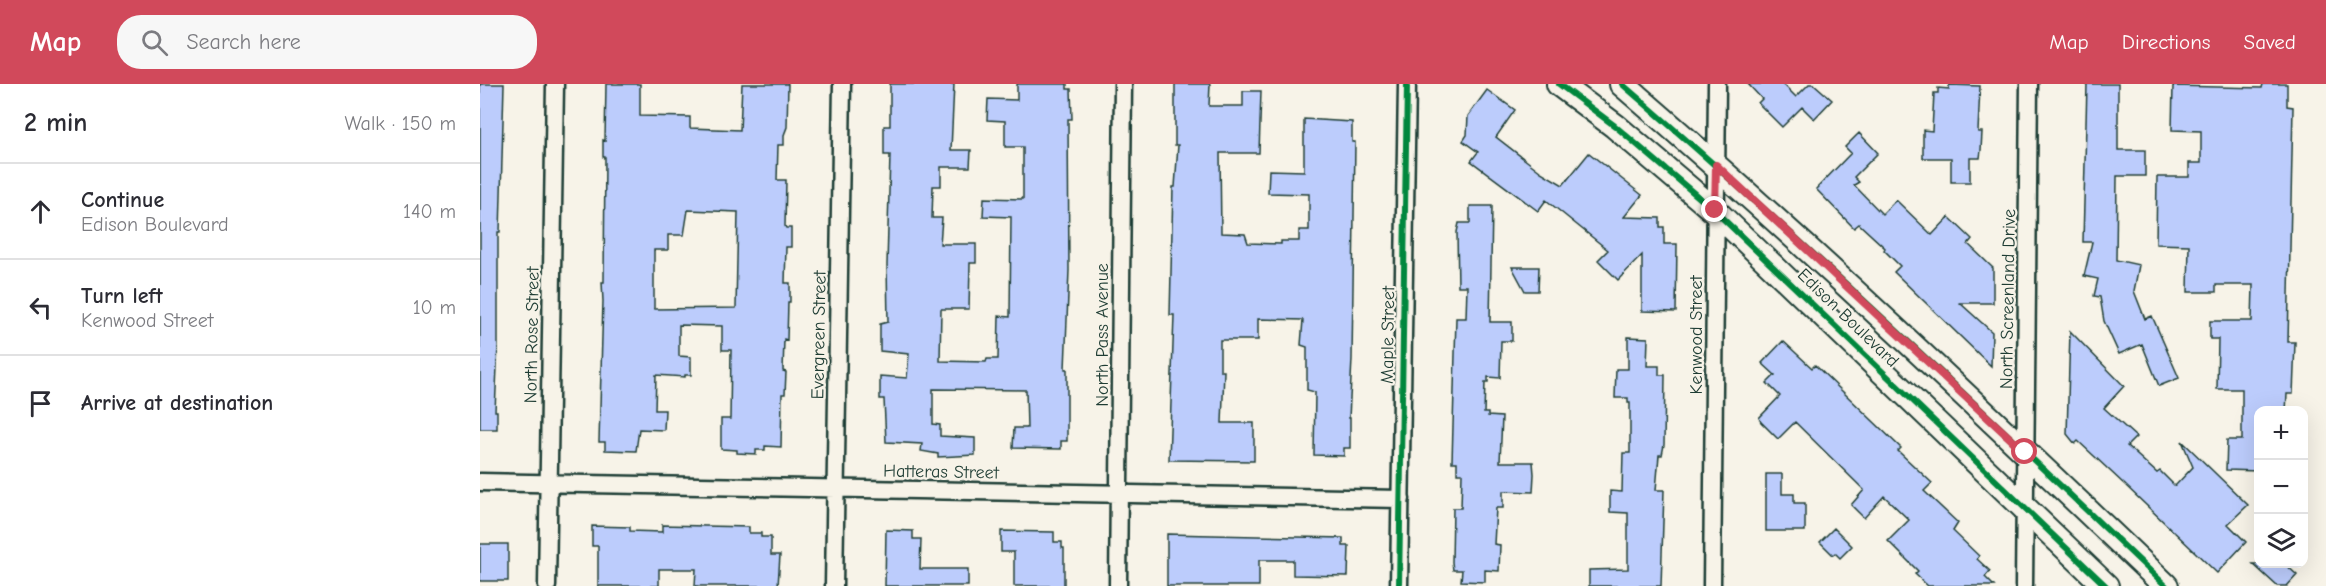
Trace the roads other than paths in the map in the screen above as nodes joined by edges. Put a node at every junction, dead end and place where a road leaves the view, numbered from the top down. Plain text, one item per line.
1 (555, 84) edge
2 (842, 84) edge
3 (1123, 84) edge
4 (1407, 84) edge
5 (1559, 84) edge
6 (1622, 84) edge
7 (1717, 84) edge
8 (2029, 84) edge
9 (1716, 165) junction
10 (1715, 210) junction
11 (2025, 452) junction
12 (480, 482) edge
13 (549, 484) junction
14 (836, 489) junction
15 (1120, 494) junction
16 (1401, 499) junction
17 (2024, 508) junction
18 (547, 586) edge
19 (834, 586) edge
20 (1118, 586) edge
21 (1399, 586) edge
22 (1712, 586) edge
23 (2024, 586) edge
24 (2106, 586) edge
25 (2166, 586) edge

1 - 13 street, North Rose Street
2 - 14 street, Evergreen Street
3 - 15 street, North Pass Avenue
4 - 16 street, Maple Street
5 - 10 main road, Edison Boulevard
6 - 9 main road, Edison Boulevard
7 - 9 street, Kenwood Street
8 - 11 street, North Screenland Drive
9 - 10 street, Kenwood Street
9 - 11 main road, Edison Boulevard
10 - 17 main road, Edison Boulevard
10 - 22 street, Kenwood Street
11 - 17 street, North Screenland Drive
11 - 25 main road, Edison Boulevard
12 - 13 street, Hatteras Street
13 - 14 street, Hatteras Street
13 - 18 street, North Rose Street
14 - 15 street, Hatteras Street
14 - 19 street, Evergreen Street
15 - 16 street, Hatteras Street
15 - 20 street, North Pass Avenue
16 - 21 street, Maple Street
17 - 23 street, North Screenland Drive
17 - 24 main road, Edison Boulevard

